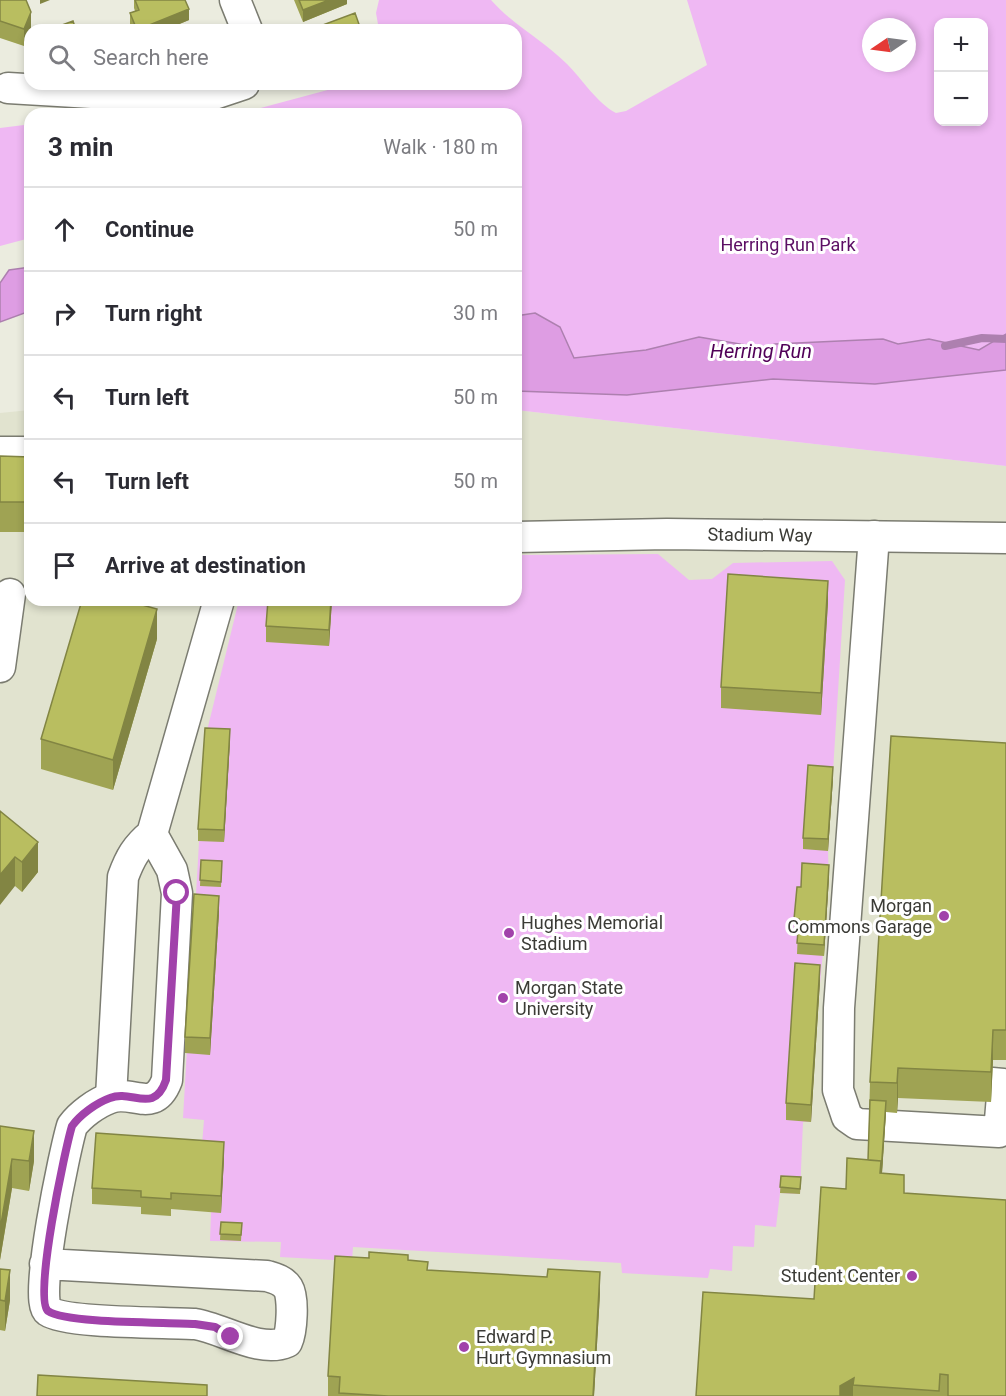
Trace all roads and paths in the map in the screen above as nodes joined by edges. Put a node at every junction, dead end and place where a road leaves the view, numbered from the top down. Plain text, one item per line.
1 (234, 0) edge
2 (244, 24) edge
3 (8, 88) dead end
4 (24, 89) edge
5 (41, 90) edge
6 (224, 90) edge
7 (0, 453) edge
8 (24, 453) edge
9 (874, 536) junction
10 (522, 537) edge
11 (1006, 538) edge
12 (10, 594) dead end
13 (217, 606) edge
14 (0, 667) edge
15 (152, 834) junction
16 (992, 1083) edge
17 (111, 1097) junction
18 (45, 1263) junction

1 - 2 street
3 - 4 street
5 - 6 street
7 - 8 street
9 - 10 street, Stadium Way
9 - 11 street, Stadium Way
9 - 16 street
12 - 14 street
13 - 15 street
15 - 17 street
15 - 17 street
17 - 18 street
18 - 18 street

